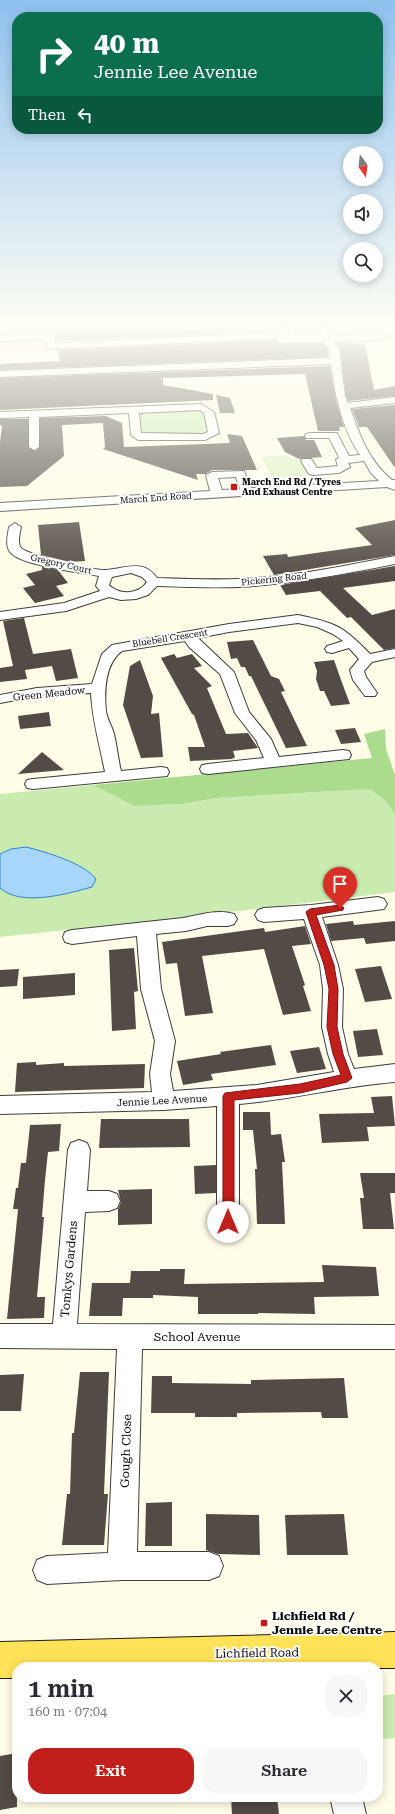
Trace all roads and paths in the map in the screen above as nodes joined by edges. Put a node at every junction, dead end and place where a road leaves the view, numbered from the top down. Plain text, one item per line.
1 (34, 413) junction
2 (43, 413) edge
3 (134, 413) edge
4 (209, 413) edge
5 (346, 413) edge
6 (0, 415) edge
7 (310, 436) dead end
8 (34, 447) dead end
9 (346, 460) junction
10 (367, 460) junction
11 (307, 461) dead end
12 (393, 485) edge
13 (312, 487) junction
14 (247, 492) junction
15 (218, 494) junction
16 (0, 506) edge
17 (15, 527) dead end
18 (395, 560) edge
19 (108, 574) junction
20 (153, 582) junction
21 (109, 592) junction
22 (0, 616) edge
23 (190, 636) junction
24 (352, 643) junction
25 (332, 649) dead end
26 (395, 653) edge
27 (367, 660) junction
28 (98, 688) junction
29 (370, 693) dead end
30 (0, 700) edge
31 (343, 755) dead end
32 (273, 762) junction
33 (208, 769) dead end
34 (161, 772) dead end
35 (114, 777) junction
36 (33, 784) dead end
37 (378, 904) dead end
38 (310, 912) junction
39 (271, 914) dead end
40 (228, 919) dead end
41 (146, 929) junction
42 (72, 937) dead end
43 (395, 1073) edge
44 (347, 1078) junction
45 (228, 1096) junction
46 (164, 1101) junction
47 (0, 1105) edge
48 (79, 1150) dead end
49 (109, 1201) dead end
50 (74, 1202) junction
51 (228, 1222) dead end
52 (0, 1336) edge
53 (64, 1336) junction
54 (130, 1337) junction
55 (395, 1337) edge
56 (122, 1566) junction
57 (209, 1566) dead end
58 (47, 1570) dead end
59 (395, 1650) edge
60 (334, 1659) edge
61 (0, 1660) edge
62 (347, 1802) edge
63 (350, 1814) edge

1 - 2 street
1 - 6 street
1 - 8 street
3 - 4 street
5 - 10 street
7 - 9 street
9 - 10 street
9 - 11 street
10 - 12 street
10 - 13 street, March End Road
12 - 13 street, March End Road
13 - 14 street, March End Road
14 - 15 street, March End Road
14 - 15 street
15 - 16 street, March End Road
17 - 19 street, Gregory Court
18 - 20 street, Pickering Road
19 - 20 street
19 - 21 street
20 - 21 street
21 - 22 street
23 - 24 street, Bluebell Crescent
23 - 28 street, Bluebell Crescent
23 - 32 street
24 - 25 street
24 - 27 street, Bluebell Crescent
26 - 27 street
27 - 29 street
28 - 30 street, Green Meadow
28 - 35 street, Bluebell Crescent
31 - 32 street
32 - 33 street
34 - 35 street
35 - 36 street
37 - 38 street
38 - 39 street
38 - 44 street
40 - 41 street
41 - 42 street
41 - 46 street
43 - 44 street, Jennie Lee Avenue
44 - 45 street, Jennie Lee Avenue
45 - 46 street, Jennie Lee Avenue
45 - 51 street
46 - 47 street, Jennie Lee Avenue
48 - 50 street, Tomkys Gardens
49 - 50 street
50 - 53 street, Tomkys Gardens
52 - 53 street, School Avenue
53 - 54 street, School Avenue
54 - 55 street, School Avenue
54 - 56 street, Gough Close
56 - 57 street
56 - 58 street
59 - 60 main road, Lichfield Road
60 - 61 main road, Lichfield Road
62 - 63 street

